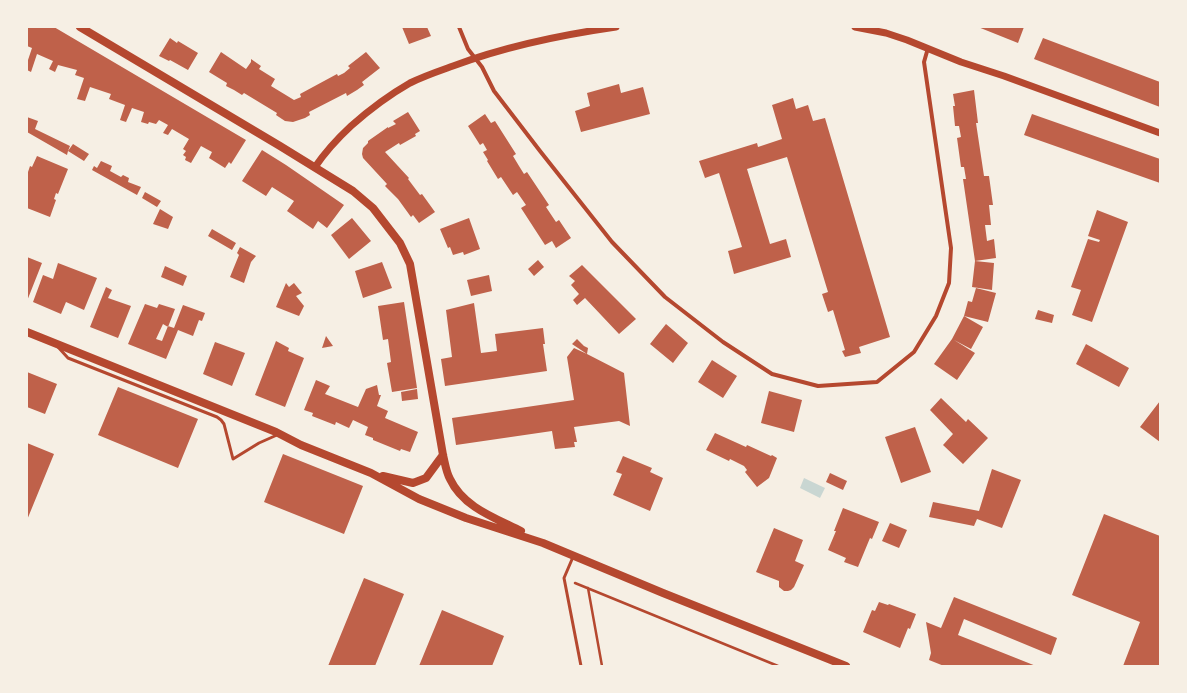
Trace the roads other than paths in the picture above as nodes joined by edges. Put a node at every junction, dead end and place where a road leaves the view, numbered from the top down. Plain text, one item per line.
1 (80, 27) edge
2 (459, 27) edge
3 (616, 27) edge
4 (855, 27) edge
5 (928, 48) junction
6 (475, 58) junction
7 (1160, 133) edge
8 (316, 167) junction
9 (27, 332) edge
10 (54, 343) junction
11 (282, 435) junction
12 (442, 455) junction
13 (371, 473) junction
14 (543, 543) junction
15 (573, 555) junction
16 (581, 666) edge
17 (846, 666) edge

1 - 8 main road
2 - 6 street
3 - 6 street
4 - 5 street
5 - 6 street
5 - 7 street
6 - 8 street
8 - 12 main road
9 - 10 main road
10 - 11 main road
10 - 11 lane
11 - 13 main road
12 - 13 main road
12 - 14 main road
13 - 14 main road
14 - 15 main road
15 - 16 lane
15 - 17 main road

